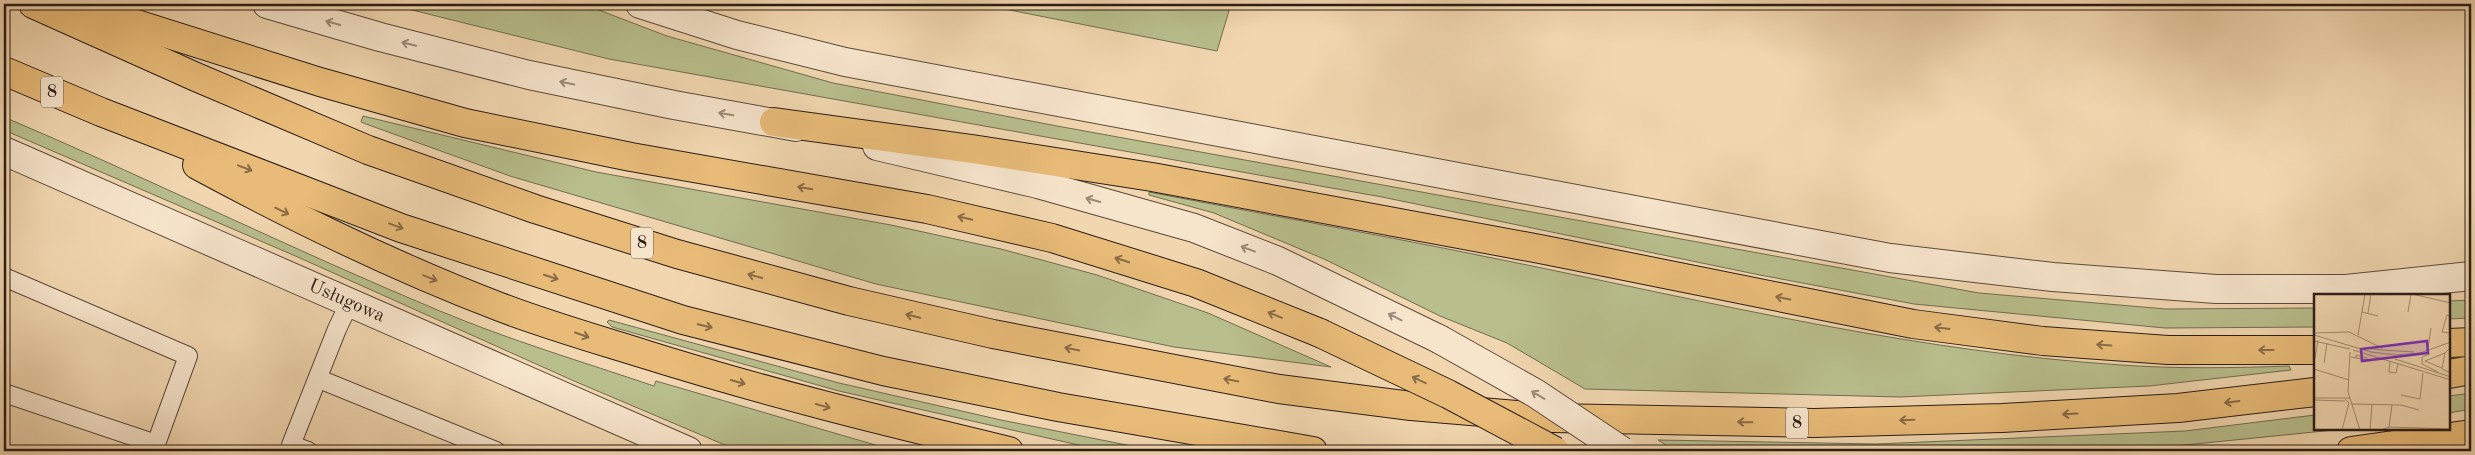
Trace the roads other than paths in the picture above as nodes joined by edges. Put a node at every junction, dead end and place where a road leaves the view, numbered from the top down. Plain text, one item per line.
1 (33, 4) edge
2 (73, 4) edge
3 (267, 4) edge
4 (640, 4) edge
5 (4, 71) edge
6 (101, 112) junction
7 (774, 122) junction
8 (4, 151) edge
9 (2471, 276) edge
10 (4, 277) edge
11 (350, 302) junction
12 (2471, 342) edge
13 (2450, 343) edge
14 (2314, 350) edge
15 (2471, 370) edge
16 (2450, 374) edge
17 (319, 379) junction
18 (2314, 392) edge
19 (4, 393) edge
20 (2471, 434) edge
21 (308, 451) edge
22 (496, 451) edge
23 (688, 451) edge
24 (1010, 451) edge
25 (1313, 451) edge
26 (1555, 451) edge
27 (1622, 451) edge
28 (2351, 451) edge

18 -> 1 highway, 8
26 -> 2 highway, bridge
7 -> 3 street
4 - 9 street
5 - 6 highway, 8
6 -> 24 highway
6 -> 25 highway, 8
14 -> 7 highway
27 -> 7 street, bridge
8 - 11 street, Usługowa
10 - 19 lane
11 - 17 lane
11 - 23 street, Usługowa
12 - 13 highway
15 - 16 highway
17 - 21 lane
17 - 22 lane
20 - 28 highway

